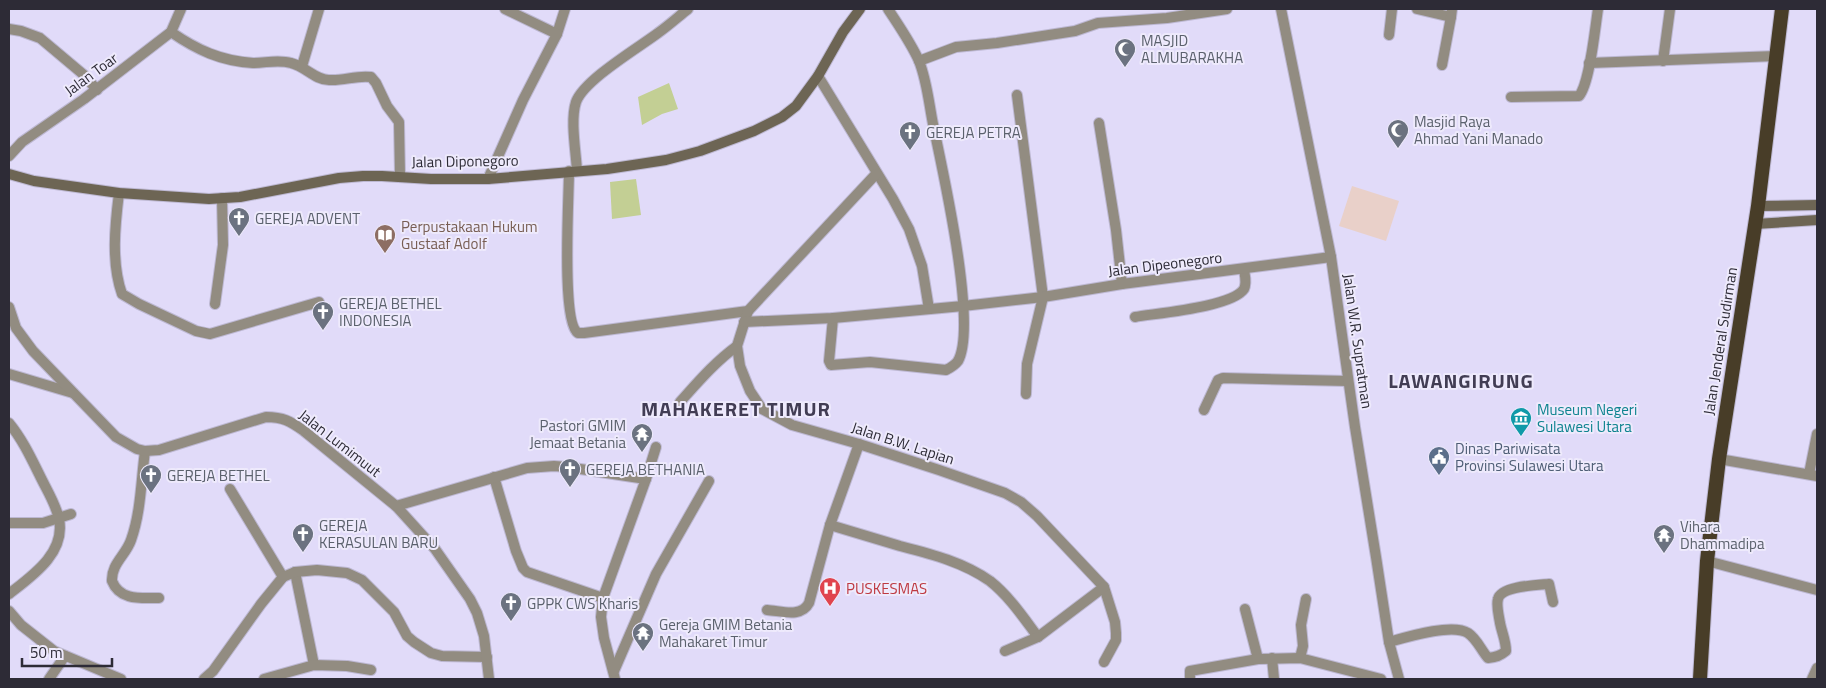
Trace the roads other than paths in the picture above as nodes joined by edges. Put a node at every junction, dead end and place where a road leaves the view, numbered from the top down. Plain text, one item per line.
1 (181, 9) edge
2 (318, 9) edge
3 (505, 9) edge
4 (565, 9) edge
5 (688, 9) edge
6 (860, 9) edge
7 (888, 9) edge
8 (1227, 9) edge
9 (1281, 9) edge
10 (1392, 9) edge
11 (1417, 9) edge
12 (1598, 9) edge
13 (1670, 9) edge
14 (1782, 9) edge
15 (1452, 13) edge
16 (9, 30) edge
17 (172, 32) junction
18 (557, 34) junction
19 (1389, 36) dead end
20 (1776, 56) junction
21 (1663, 61) junction
22 (919, 62) junction
23 (1589, 63) junction
24 (1442, 65) dead end
25 (302, 66) junction
26 (818, 76) junction
27 (97, 90) junction
28 (1017, 95) dead end
29 (1511, 97) dead end
30 (1099, 123) dead end
31 (9, 156) edge
32 (573, 171) junction
33 (9, 174) edge
34 (876, 174) junction
35 (400, 176) junction
36 (488, 179) junction
37 (119, 193) junction
38 (222, 198) junction
39 (1817, 205) edge
40 (1758, 206) junction
41 (1817, 220) edge
42 (1755, 224) junction
43 (1331, 257) junction
44 (1244, 270) junction
45 (1122, 284) junction
46 (1043, 297) junction
47 (319, 302) dead end
48 (215, 304) dead end
49 (963, 306) junction
50 (9, 307) edge
51 (930, 309) junction
52 (748, 311) junction
53 (1135, 317) dead end
54 (833, 318) junction
55 (744, 322) junction
56 (737, 346) junction
57 (9, 374) edge
58 (1348, 380) junction
59 (73, 393) junction
60 (1026, 394) dead end
61 (680, 402) dead end
62 (1204, 410) dead end
63 (9, 423) edge
64 (1817, 434) edge
65 (859, 444) junction
66 (656, 447) dead end
67 (145, 452) junction
68 (1719, 459) junction
69 (1813, 475) edge
70 (494, 477) junction
71 (646, 479) junction
72 (708, 481) dead end
73 (230, 489) dead end
74 (396, 506) junction
75 (71, 514) dead end
76 (59, 518) junction
77 (9, 524) edge
78 (830, 525) junction
79 (1707, 561) junction
80 (295, 572) junction
81 (282, 577) junction
82 (1104, 587) junction
83 (1817, 590) edge
84 (9, 594) edge
85 (159, 598) dead end
86 (603, 598) junction
87 (1306, 599) dead end
88 (1553, 602) dead end
89 (1245, 609) dead end
90 (767, 610) dead end
91 (9, 611) edge
92 (1038, 637) junction
93 (1390, 642) junction
94 (1005, 651) dead end
95 (65, 656) junction
96 (487, 657) junction
97 (1272, 658) junction
98 (1300, 658) junction
99 (1258, 659) junction
100 (1104, 662) dead end
101 (314, 665) junction
102 (1817, 668) edge
103 (371, 670) dead end
104 (614, 675) edge
105 (1190, 677) dead end
106 (49, 679) edge
107 (121, 679) edge
108 (204, 679) edge
109 (264, 679) edge
110 (489, 679) edge
111 (1274, 679) edge
112 (1381, 679) edge
113 (1399, 679) edge
114 (1700, 679) edge
115 (1812, 679) edge

1 - 17 street
2 - 25 street
3 - 18 street
4 - 18 street
5 - 32 street
6 - 26 main road, Jalan Diponegoro
7 - 22 street
8 - 22 street
9 - 43 street, Jalan W.R. Supratman
10 - 19 street
11 - 15 street
12 - 23 street
13 - 21 street
14 - 20 highway, Jalan Jenderal Sudirman
15 - 24 street
16 - 27 street
17 - 25 street
17 - 27 street, Jalan Toar
18 - 36 street
20 - 21 street
20 - 40 highway, Jalan Jenderal Sudirman
21 - 23 street
22 - 49 street
23 - 29 street
25 - 35 street
26 - 32 main road, Jalan Diponegoro
26 - 34 street
27 - 31 street, Jalan Toar
28 - 46 street
30 - 45 street
32 - 36 main road, Jalan Diponegoro
32 - 52 street
33 - 37 main road, Jalan Diponegoro
34 - 51 street
34 - 52 street
35 - 36 main road, Jalan Diponegoro
35 - 38 main road, Jalan Diponegoro
37 - 38 main road, Jalan Diponegoro
37 - 47 street
38 - 48 street
39 - 40 main road
40 - 42 highway, Jalan Jenderal Sudirman
41 - 42 main road
42 - 68 highway, Jalan Jenderal Sudirman
43 - 44 street, Jalan Dipeonegoro
43 - 58 street, Jalan W.R. Supratman
44 - 45 street, Jalan Dipeonegoro
44 - 53 street
45 - 46 street, Jalan Dipeonegoro
46 - 49 street, Jalan Dipeonegoro
46 - 60 street
49 - 51 street, Jalan Dipeonegoro
49 - 54 street
50 - 59 street
51 - 54 street, Jalan Dipeonegoro
52 - 55 street, Jalan B.W. Lapian
54 - 55 street, Jalan Dipeonegoro
55 - 56 street, Jalan B.W. Lapian
56 - 61 street
56 - 65 street, Jalan B.W. Lapian
57 - 59 street
58 - 62 street
58 - 93 street, Jalan W.R. Supratman
59 - 67 street
63 - 76 street
64 - 69 street
65 - 78 street
65 - 82 street, Jalan B.W. Lapian
66 - 71 street
67 - 74 street, Jalan Lumimuut
67 - 85 street
68 - 69 street
68 - 79 highway, Jalan Jenderal Sudirman
70 - 71 street
70 - 74 street
70 - 86 street
71 - 86 street
72 - 104 street
73 - 81 street
74 - 96 street, Jalan Lumimuut
75 - 76 street
76 - 77 street
76 - 84 street
78 - 90 street
78 - 92 street
79 - 83 street
79 - 114 highway, Jalan Jenderal Sudirman
80 - 81 street
80 - 96 street
80 - 101 street
81 - 108 street
82 - 92 street
82 - 100 street, Jalan B.W. Lapian
86 - 104 street
87 - 98 street
88 - 93 street
89 - 99 street
91 - 95 street
92 - 94 street
93 - 113 street, Jalan W.R. Supratman
95 - 106 street
95 - 107 street
96 - 110 street, Jalan Lumimuut
97 - 98 street
97 - 99 street
97 - 111 street
98 - 112 street
99 - 105 street
101 - 103 street
101 - 109 street
102 - 115 street

